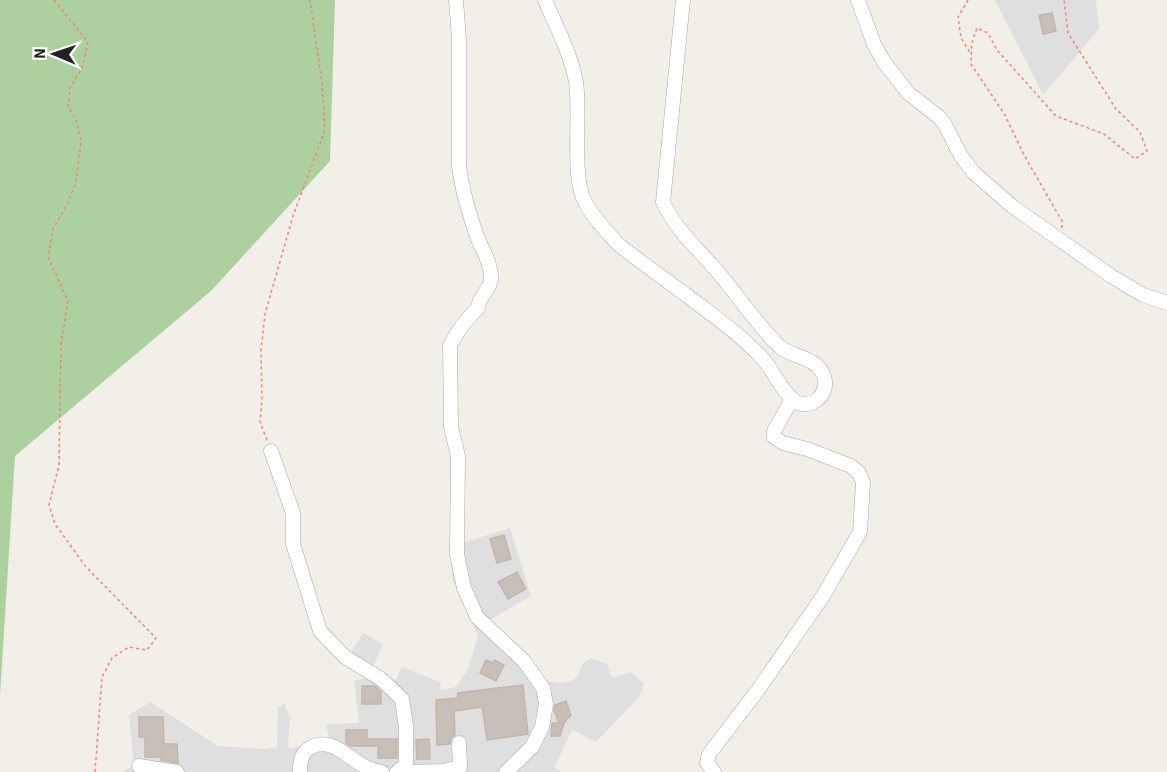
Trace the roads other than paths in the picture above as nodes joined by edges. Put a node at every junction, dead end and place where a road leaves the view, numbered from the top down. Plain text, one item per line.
1 (456, 0) edge
2 (545, 0) edge
3 (683, 0) edge
4 (858, 0) edge
5 (1167, 303) edge
6 (792, 399) junction
7 (271, 451) road end
8 (459, 744) dead end
9 (139, 766) dead end
10 (177, 772) edge
11 (300, 772) edge
12 (382, 772) edge
13 (397, 772) edge
14 (411, 772) edge
15 (506, 772) edge
16 (714, 772) edge

1 - 15 street
2 - 6 street
3 - 6 street
4 - 5 street
6 - 16 street
7 - 13 street
8 - 14 street
9 - 10 street
11 - 12 street

